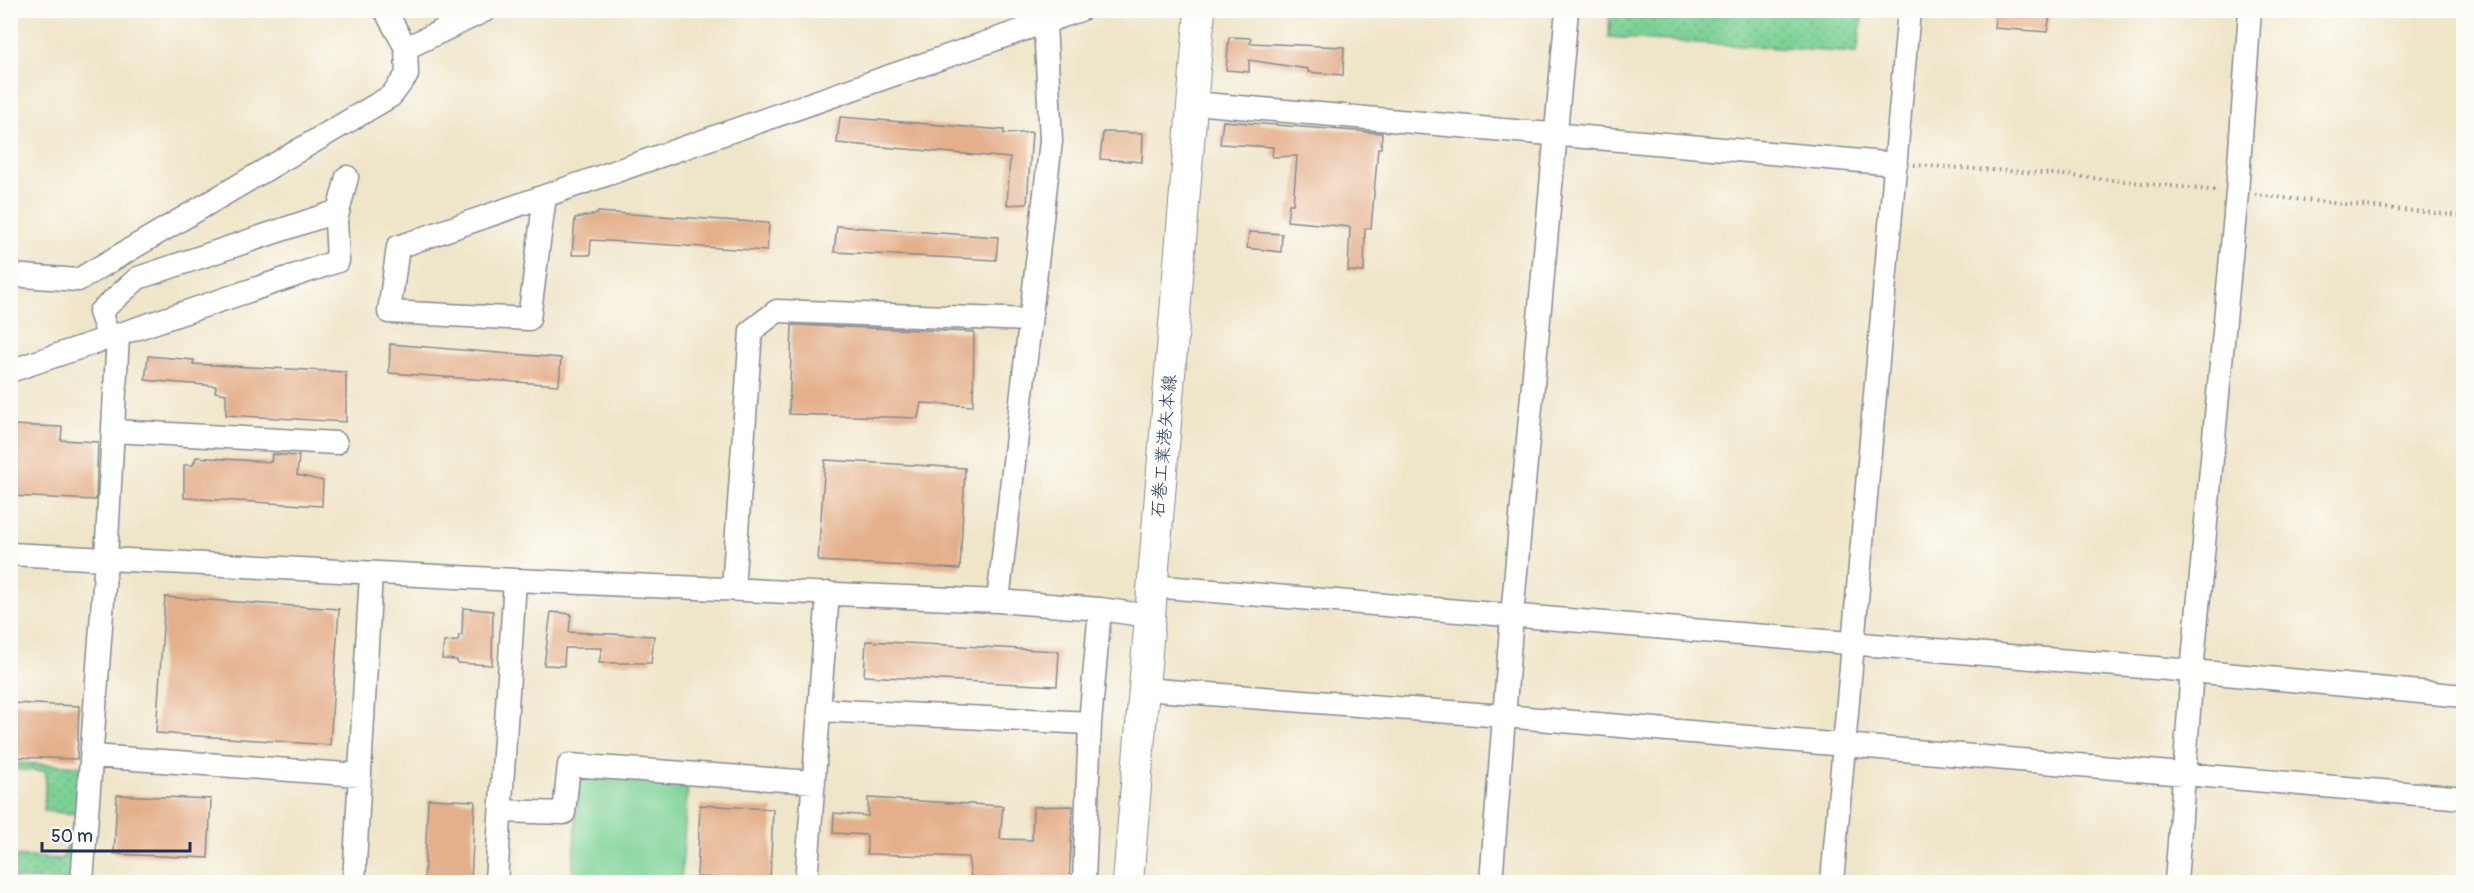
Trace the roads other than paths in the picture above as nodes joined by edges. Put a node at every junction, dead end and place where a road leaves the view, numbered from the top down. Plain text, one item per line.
1 (385, 10) edge
2 (486, 10) edge
3 (1080, 10) edge
4 (1200, 10) edge
5 (1567, 10) edge
6 (1909, 10) edge
7 (2250, 10) edge
8 (1045, 23) junction
9 (406, 48) junction
10 (1193, 103) junction
11 (1556, 134) junction
12 (1896, 164) junction
13 (347, 177) dead end
14 (545, 196) junction
15 (338, 211) junction
16 (10, 275) edge
17 (1030, 320) junction
18 (114, 337) junction
19 (10, 371) edge
20 (113, 430) junction
21 (336, 443) dead end
22 (10, 554) edge
23 (106, 559) junction
24 (371, 573) junction
25 (516, 580) junction
26 (1152, 586) junction
27 (733, 589) junction
28 (828, 593) junction
29 (998, 601) junction
30 (1100, 609) junction
31 (1149, 616) junction
32 (1512, 616) junction
33 (1852, 644) junction
34 (2192, 671) junction
35 (1143, 690) junction
36 (2463, 696) edge
37 (819, 710) junction
38 (1504, 716) junction
39 (1090, 723) junction
40 (1843, 744) junction
41 (92, 756) junction
42 (360, 775) junction
43 (2184, 775) junction
44 (814, 782) junction
45 (2463, 798) edge
46 (501, 811) junction
47 (82, 882) edge
48 (354, 882) edge
49 (496, 882) edge
50 (806, 882) edge
51 (1084, 882) edge
52 (1128, 882) edge
53 (1491, 882) edge
54 (1832, 882) edge
55 (2175, 882) edge

1 - 9 street
2 - 9 street
3 - 8 street
4 - 10 main road, 石巻工業港矢本線
5 - 11 street
6 - 12 street
7 - 34 street
8 - 14 street
8 - 17 street
9 - 16 street
10 - 11 street
10 - 26 main road, 石巻工業港矢本線
11 - 12 street
11 - 32 street
12 - 33 street
13 - 15 street
14 - 14 street
15 - 18 street
15 - 18 street
17 - 27 street
17 - 29 street
18 - 19 street
18 - 20 street
20 - 21 street
20 - 23 street
22 - 23 street
23 - 24 street
23 - 41 street
24 - 25 street
24 - 42 street
25 - 27 street
25 - 46 street
26 - 31 main road, 石巻工業港矢本線
26 - 32 street
27 - 28 street
28 - 29 street
28 - 37 street
29 - 30 street
30 - 31 street
30 - 39 street
31 - 35 main road, 石巻工業港矢本線
32 - 33 street
32 - 38 street
33 - 34 street
33 - 40 street
34 - 36 street
34 - 43 street
35 - 38 street
35 - 52 main road, 石巻工業港矢本線
37 - 39 street
37 - 44 street
38 - 40 street
38 - 53 street
39 - 51 street
40 - 43 street
40 - 54 street
41 - 42 street
41 - 47 street
42 - 48 street
43 - 45 street
43 - 55 street
44 - 46 street
44 - 50 street
46 - 49 street

